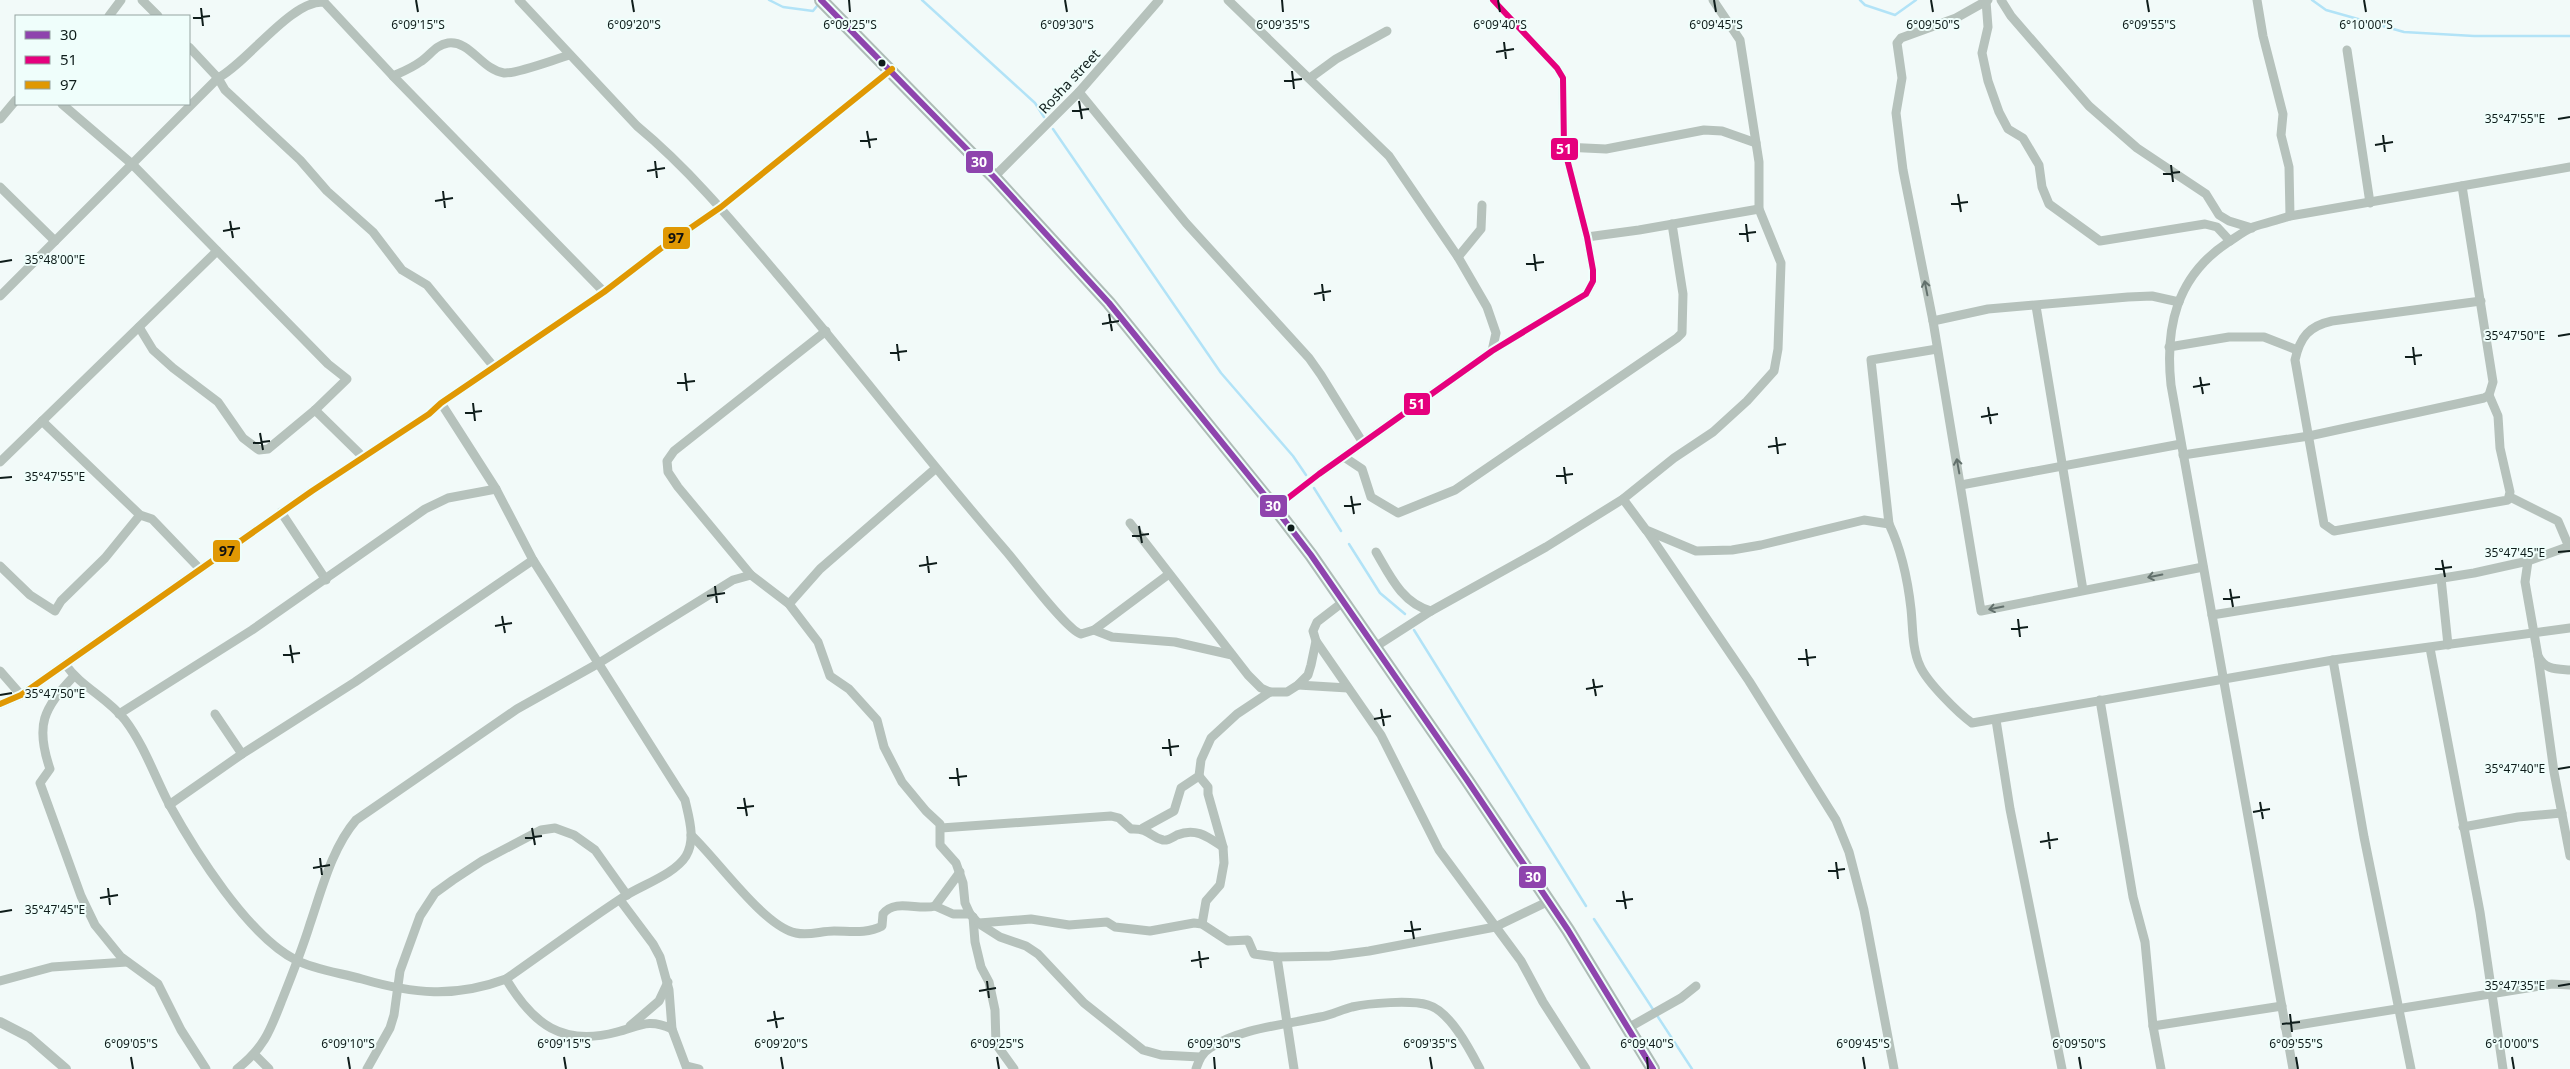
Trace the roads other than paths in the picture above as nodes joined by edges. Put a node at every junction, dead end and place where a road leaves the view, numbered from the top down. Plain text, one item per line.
1 (121, 0) edge
2 (142, 0) edge
3 (316, 0) edge
4 (518, 0) edge
5 (821, 0) edge
6 (1159, 0) edge
7 (1228, 0) edge
8 (1493, 0) edge
9 (1713, 0) edge
10 (2001, 0) edge
11 (2257, 0) edge
12 (1987, 1) edge
13 (109, 15) edge
14 (157, 15) edge
15 (1387, 31) dead end
16 (190, 48) edge
17 (2348, 50) dead end
18 (570, 55) junction
19 (892, 70) junction
20 (393, 76) junction
21 (218, 78) junction
22 (1310, 78) junction
23 (1080, 92) junction
24 (15, 101) edge
25 (63, 105) edge
26 (0, 119) edge
27 (1756, 143) junction
28 (1564, 146) junction
29 (132, 164) junction
30 (2570, 167) edge
31 (994, 177) junction
32 (2462, 186) junction
33 (0, 187) edge
34 (2370, 203) junction
35 (1482, 205) dead end
36 (721, 207) junction
37 (1759, 209) junction
38 (2290, 216) junction
39 (1672, 224) junction
40 (2252, 228) junction
41 (1587, 237) junction
42 (55, 241) junction
43 (2230, 241) junction
44 (217, 251) junction
45 (1458, 257) junction
46 (604, 292) junction
47 (0, 296) edge
48 (2179, 302) junction
49 (2482, 302) junction
50 (2036, 306) junction
51 (1932, 321) junction
52 (139, 327) junction
53 (826, 331) junction
54 (2169, 347) junction
55 (1938, 349) junction
56 (2297, 350) junction
57 (1492, 351) junction
58 (494, 367) junction
59 (2489, 395) junction
60 (441, 403) junction
61 (315, 410) junction
62 (42, 421) junction
63 (2308, 436) junction
64 (1362, 443) junction
65 (2181, 444) junction
66 (2183, 455) junction
67 (1344, 456) junction
68 (363, 457) junction
69 (0, 462) edge
70 (2062, 466) junction
71 (935, 469) junction
72 (1961, 485) junction
73 (496, 489) junction
74 (2510, 497) junction
75 (1623, 499) junction
76 (1275, 508) junction
77 (281, 512) junction
78 (140, 515) junction
79 (1130, 522) dead end
80 (1889, 524) junction
81 (1646, 530) junction
82 (2570, 547) edge
83 (1376, 552) dead end
84 (533, 560) junction
85 (2528, 561) junction
86 (0, 566) edge
87 (2203, 567) junction
88 (200, 569) junction
89 (1169, 574) junction
90 (751, 575) junction
91 (2441, 578) junction
92 (326, 580) junction
93 (2083, 590) junction
94 (1343, 602) junction
95 (789, 604) junction
96 (1431, 611) junction
97 (2212, 615) junction
98 (2570, 628) edge
99 (1094, 630) junction
100 (2533, 633) junction
101 (1316, 641) junction
102 (2448, 645) junction
103 (1375, 647) junction
104 (2430, 648) junction
105 (1232, 655) junction
106 (2538, 656) junction
107 (2333, 660) junction
108 (599, 663) junction
109 (65, 664) junction
110 (2570, 670) edge
111 (0, 671) edge
112 (74, 676) junction
113 (2223, 678) junction
114 (1298, 685) junction
115 (1348, 688) junction
116 (1270, 692) junction
117 (21, 695) junction
118 (2100, 700) junction
119 (0, 704) edge
120 (119, 714) junction
121 (216, 714) dead end
122 (1996, 720) junction
123 (242, 754) junction
124 (1199, 776) junction
125 (170, 805) junction
126 (2562, 813) junction
127 (2463, 827) junction
128 (941, 828) junction
129 (1143, 828) junction
130 (691, 835) junction
131 (1223, 847) junction
132 (2570, 856) edge
133 (960, 872) junction
134 (623, 897) junction
135 (1547, 902) junction
136 (935, 906) junction
137 (974, 918) junction
138 (1202, 924) junction
139 (1495, 927) junction
140 (1277, 957) junction
141 (298, 961) junction
142 (127, 962) junction
143 (506, 979) junction
144 (0, 981) edge
145 (668, 982) junction
146 (2570, 985) edge
147 (1696, 986) dead end
148 (398, 989) junction
149 (2491, 993) junction
150 (2282, 1006) junction
151 (2399, 1009) junction
152 (0, 1022) edge
153 (1287, 1024) junction
154 (2153, 1026) junction
155 (2285, 1027) junction
156 (1628, 1028) junction
157 (626, 1029) junction
158 (672, 1029) junction
159 (255, 1055) junction
160 (1200, 1058) junction
161 (61, 1067) edge
162 (687, 1067) edge
163 (206, 1069) edge
164 (237, 1069) edge
165 (269, 1069) edge
166 (367, 1069) edge
167 (699, 1069) edge
168 (1014, 1069) edge
169 (1196, 1069) edge
170 (1294, 1069) edge
171 (1480, 1069) edge
172 (1586, 1069) edge
173 (1653, 1069) edge
174 (1894, 1069) edge
175 (2062, 1069) edge
176 (2161, 1069) edge
177 (2293, 1069) edge
178 (2411, 1069) edge
179 (2503, 1069) edge

1 - 13 street
2 - 14 street
3 - 20 street
3 - 21 street
4 - 18 street
5 - 19 highway
6 - 23 street, Rosha street
7 - 22 street
8 - 28 street
9 - 27 street
10 - 40 street
11 - 38 street
12 - 43 street
51 -> 12 street
15 - 22 street
16 - 21 street
17 - 34 street
18 - 20 street
18 - 36 street
19 - 31 highway
19 - 36 street
20 - 46 street
21 - 29 street
21 - 58 street
22 - 45 street
23 - 31 street, Rosha street
23 - 64 street
24 - 26 street
25 - 29 street
27 - 28 street
27 - 37 street
28 - 41 street
29 - 42 street
29 - 44 street
30 - 32 street
31 - 76 highway
32 - 34 street
32 - 49 street
33 - 42 street
34 - 38 street
35 - 45 street
36 - 46 street
36 - 53 street
37 - 39 street
37 - 75 street
38 - 40 street
39 - 41 street
39 - 67 street
40 - 43 street
41 - 57 street
42 - 47 street
43 - 48 street
44 - 52 street
44 - 61 street
45 - 57 street
46 - 58 street
48 - 50 street
48 - 54 street
49 - 56 street
49 - 59 street
50 - 51 street
50 - 70 street
51 - 55 street
52 - 61 street
52 - 62 street
53 - 71 street
53 - 90 street
54 - 56 street
54 - 65 street
72 -> 55 street
55 - 80 street
56 - 63 street
57 - 64 street
58 - 60 street
59 - 63 street
59 - 74 street
60 - 68 street
60 - 73 street
61 - 68 street
62 - 69 street
62 - 78 street
63 - 66 street
63 - 74 street
64 - 67 street
65 - 66 street
65 - 70 street
66 - 87 street
67 - 76 street
68 - 77 street
70 - 72 street
70 - 93 street
71 - 95 street
71 - 99 street
93 -> 72 street
73 - 84 street
73 - 92 street
74 - 82 street
75 - 81 street
75 - 96 street
76 - 94 highway
77 - 88 street
77 - 92 street
78 - 86 street
78 - 88 street
79 - 89 street
80 - 81 street
80 - 122 street
81 - 174 street
82 - 85 street
83 - 96 street
84 - 108 street
84 - 123 street
85 - 91 street
85 - 100 street
87 -> 93 street
87 - 97 street
88 - 109 street
89 - 99 street
89 - 105 street
90 - 95 street
90 - 108 street
91 - 97 street
91 - 102 street
92 - 120 street
94 - 101 street
94 - 103 highway
95 - 128 street
96 - 103 street
97 - 113 street
98 - 100 street
99 - 105 street
100 - 102 street
100 - 106 street
101 - 114 street
101 - 115 street
102 - 104 street
103 - 135 highway
104 - 107 street
104 - 127 street
105 - 116 street
106 - 110 street
106 - 126 street
107 - 113 street
107 - 151 street
108 - 130 street
108 - 141 street
109 - 112 street
109 - 117 street
111 - 117 street
112 - 120 street
112 - 142 street
113 - 118 street
113 - 150 street
114 - 115 street
114 - 116 street
115 - 139 street
116 - 124 street
117 - 119 street
118 - 122 street
118 - 154 street
120 - 125 street
121 - 123 street
122 - 175 street
123 - 125 street
124 - 129 street
124 - 131 street
125 - 141 street
126 - 127 street
126 - 132 street
127 - 149 street
128 - 129 street
128 - 133 street
129 - 131 street
130 - 134 street
130 - 136 street
131 - 138 street
133 - 136 street
133 - 137 street
134 - 143 street
134 - 145 street
134 - 148 street
135 - 139 street
135 - 156 highway
136 - 137 street
137 - 138 street
137 - 160 street
137 - 168 street
138 - 140 street
139 - 140 street
139 - 172 street
140 - 153 street
141 - 148 street
141 - 159 street
142 - 144 street
142 - 163 street
143 - 148 street
143 - 157 street
145 - 157 street
145 - 158 street
146 - 149 street
147 - 156 street
148 - 166 street
149 - 151 street
149 - 179 street
150 - 154 street
150 - 155 street
151 - 155 street
151 - 178 street
152 - 161 street
153 - 160 street
153 - 170 street
153 - 171 street
154 - 176 street
155 - 177 street
156 - 173 highway
157 - 158 street
158 - 162 street
159 - 164 street
159 - 165 street
160 - 169 street
162 - 167 street

